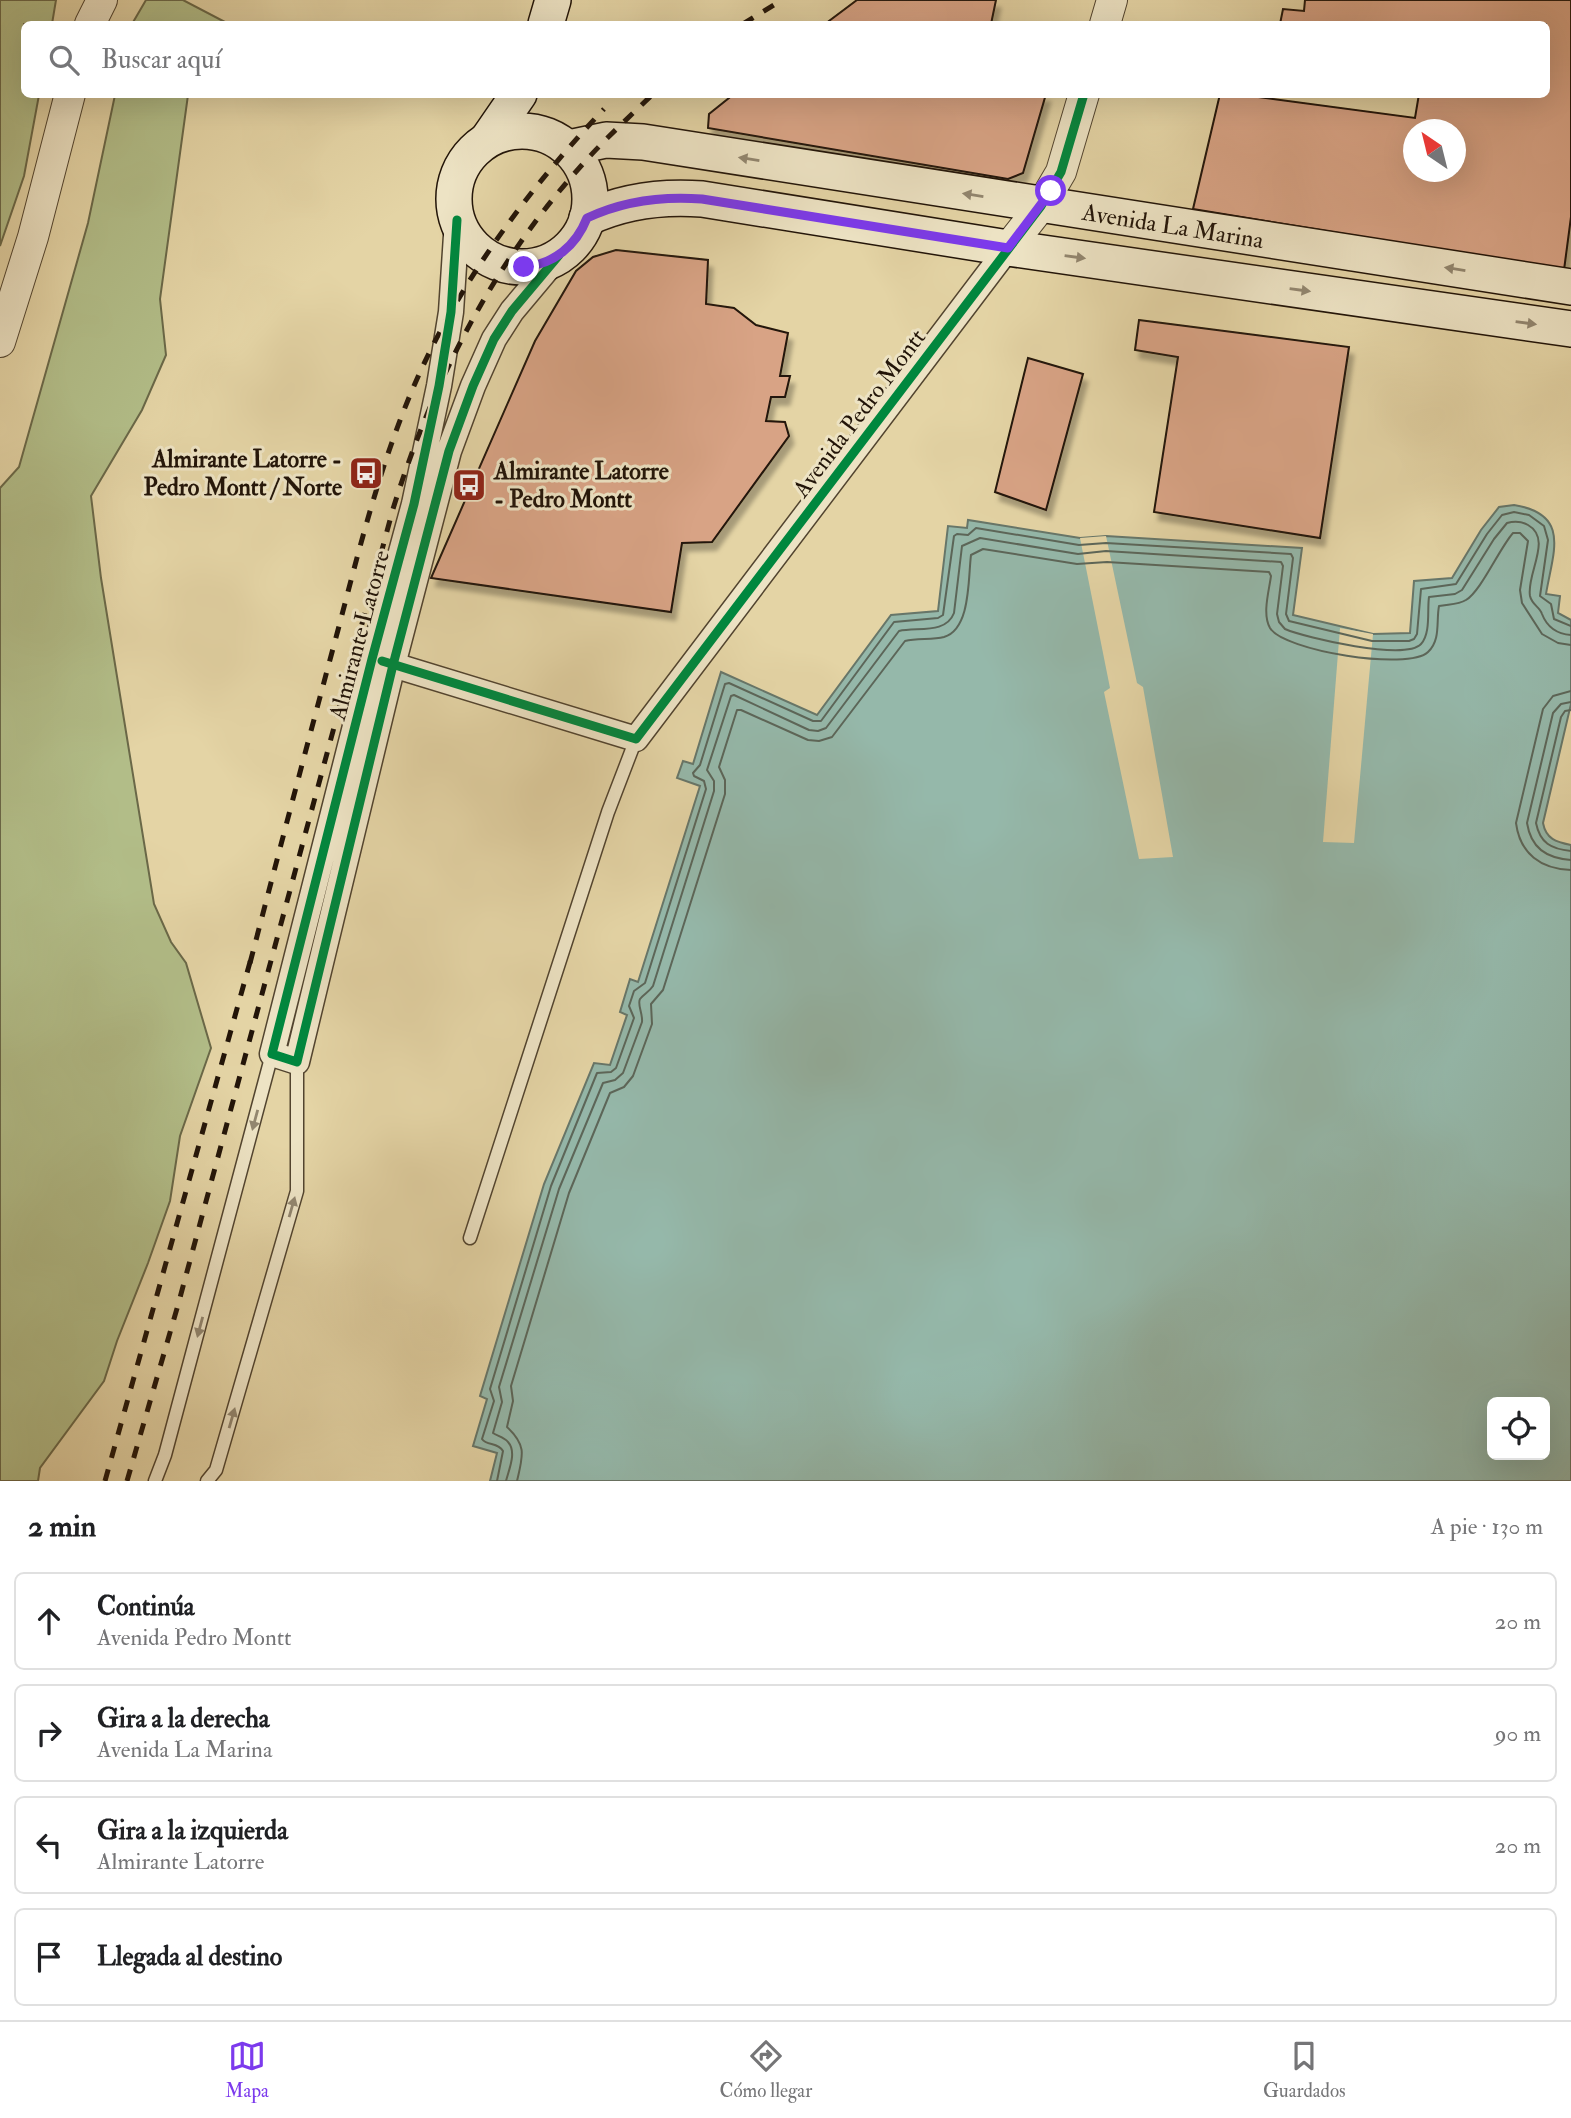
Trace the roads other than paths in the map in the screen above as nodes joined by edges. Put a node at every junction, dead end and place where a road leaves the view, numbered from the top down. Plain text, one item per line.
1 (102, 0) edge
2 (553, 0) edge
3 (1112, 0) edge
4 (92, 21) edge
5 (547, 21) edge
6 (1106, 21) edge
7 (69, 98) edge
8 (516, 98) edge
9 (538, 98) edge
10 (1083, 98) edge
11 (488, 139) junction
12 (562, 144) junction
13 (1041, 206) junction
14 (587, 218) junction
15 (457, 220) junction
16 (1008, 248) junction
17 (559, 255) junction
18 (1571, 287) edge
19 (1571, 329) edge
20 (0, 342) edge
21 (382, 662) junction
22 (636, 740) junction
23 (272, 1054) junction
24 (297, 1062) junction
25 (470, 1238) dead end
26 (155, 1481) edge
27 (207, 1481) edge

1 - 4 street
2 - 5 main road
3 - 6 street
7 - 20 street
8 - 11 main road, Almirante Latorre
9 - 12 main road
10 - 13 street, Avenida Pedro Montt
11 - 12 main road
11 - 15 main road, Almirante Latorre
13 -> 12 main road, Avenida La Marina
12 - 14 main road
13 - 16 street, Avenida Pedro Montt
18 -> 13 main road, Avenida La Marina
14 - 16 main road, Avenida La Marina
14 - 17 main road, Almirante Latorre
15 - 17 main road
15 - 21 street, Almirante Latorre
16 -> 19 main road, Avenida La Marina
16 - 22 street, Avenida Pedro Montt
17 - 21 street, Almirante Latorre
21 - 22 street
21 - 23 street, Almirante Latorre
21 - 24 street, Almirante Latorre
22 - 25 lane
23 - 24 street
23 -> 26 lane
27 -> 24 lane

